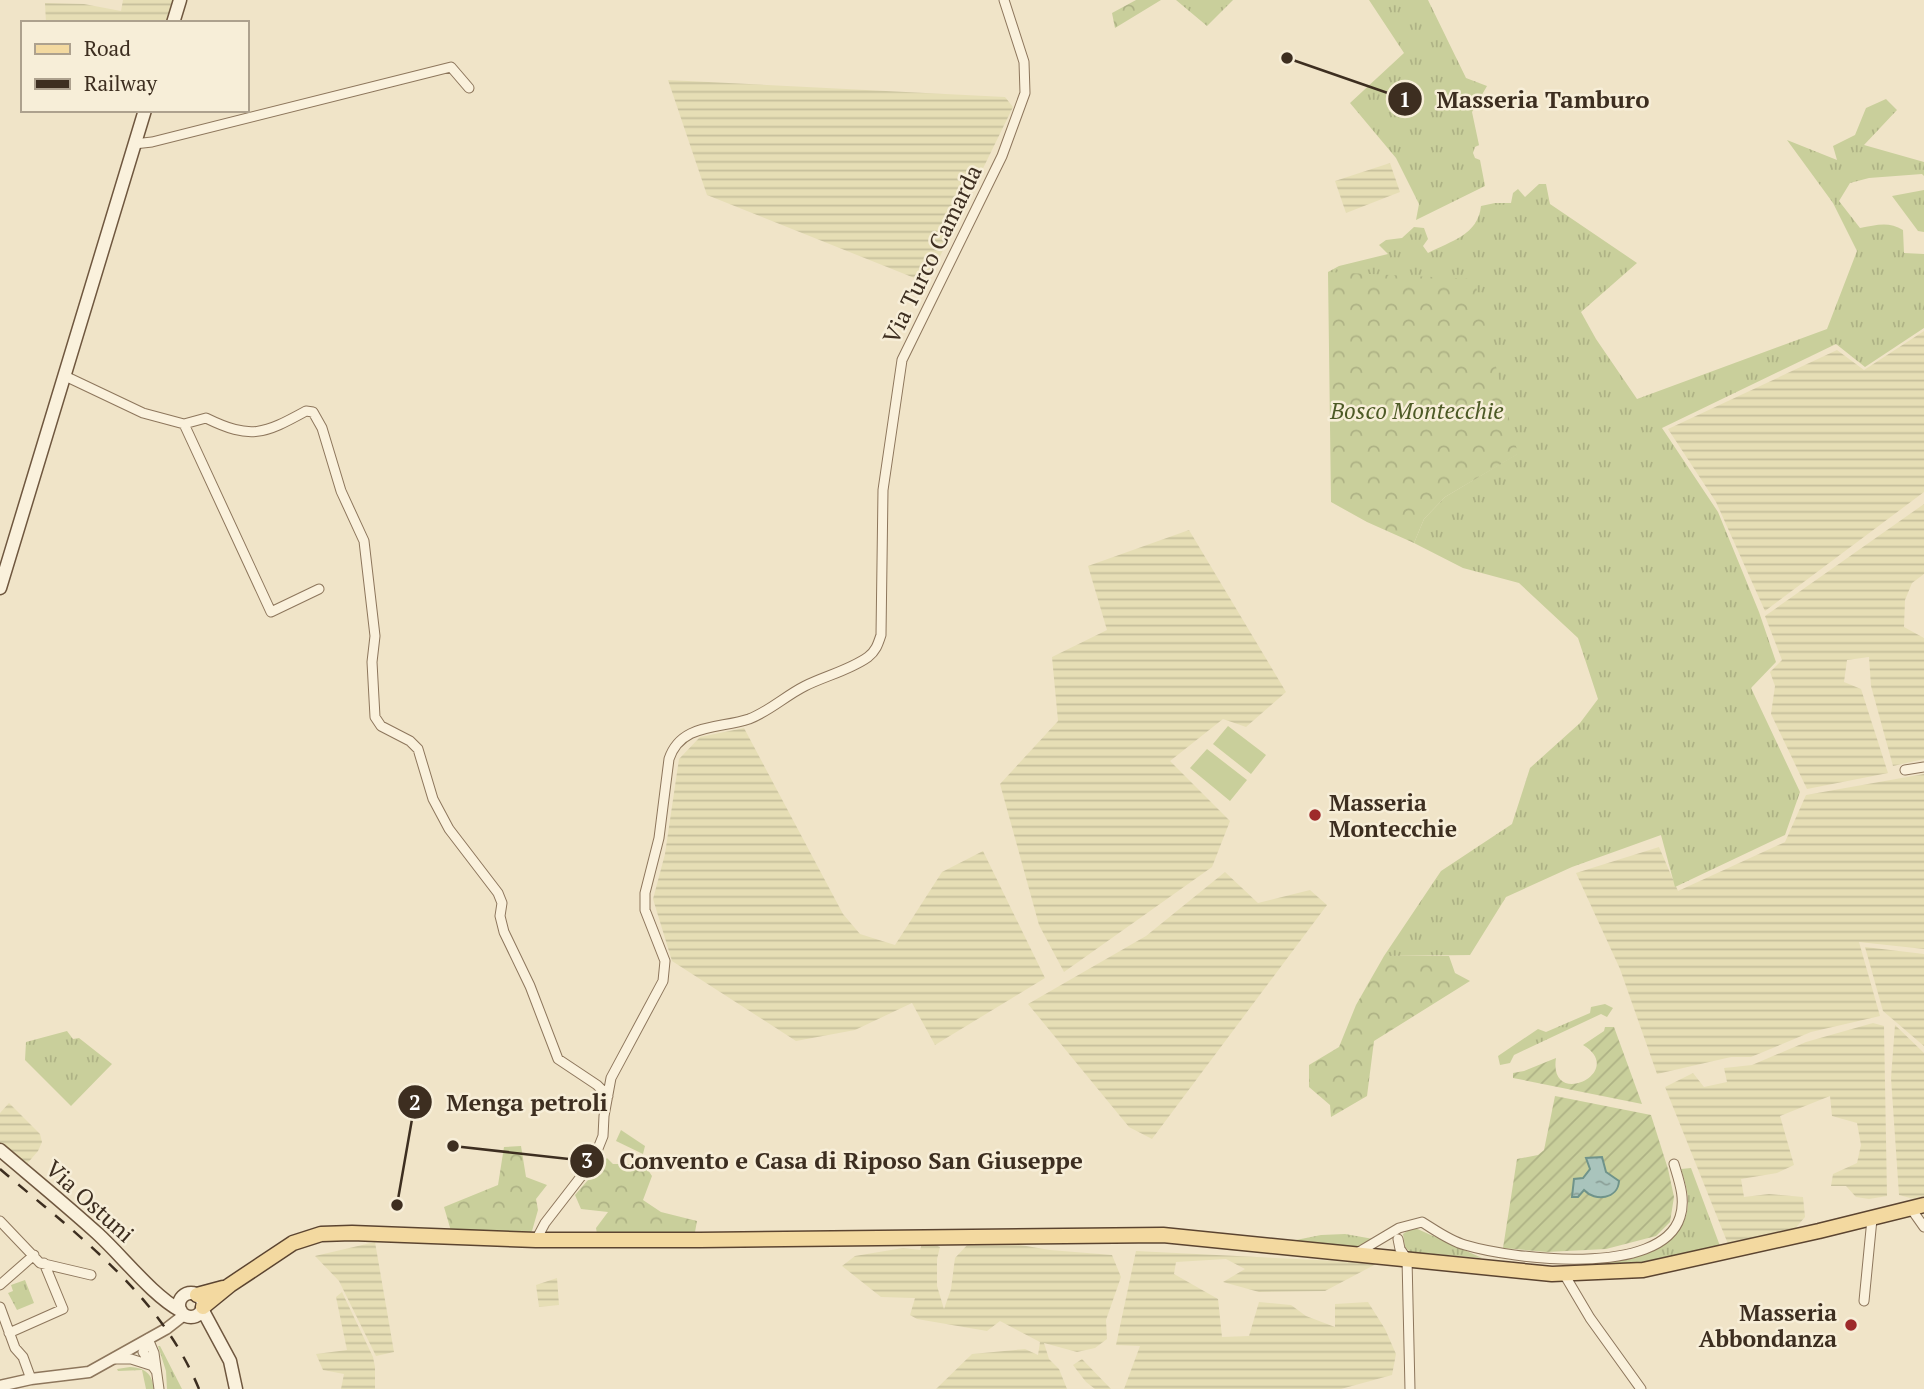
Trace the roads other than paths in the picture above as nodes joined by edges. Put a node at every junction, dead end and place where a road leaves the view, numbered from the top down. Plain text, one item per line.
1 (180, 0) edge
2 (1004, 0) edge
3 (174, 21) edge
4 (469, 88) dead end
5 (144, 112) edge
6 (134, 144) junction
7 (65, 376) junction
8 (184, 424) junction
9 (0, 588) edge
10 (319, 589) dead end
11 (1924, 767) edge
12 (1905, 770) dead end
13 (608, 1096) junction
14 (0, 1150) edge
15 (1674, 1164) dead end
16 (1918, 1207) edge
17 (1872, 1219) junction
18 (0, 1221) edge
19 (1400, 1227) junction
20 (1924, 1227) edge
21 (1384, 1238) junction
22 (1398, 1239) junction
23 (536, 1240) junction
24 (1355, 1254) junction
25 (34, 1255) junction
26 (1385, 1256) junction
27 (1407, 1259) junction
28 (44, 1264) junction
29 (1564, 1274) junction
30 (91, 1275) dead end
31 (0, 1285) edge
32 (151, 1286) junction
33 (1864, 1301) dead end
34 (0, 1307) edge
35 (190, 1309) junction
36 (9, 1334) junction
37 (148, 1339) junction
38 (115, 1359) junction
39 (154, 1368) junction
40 (31, 1379) junction
41 (0, 1386) edge
42 (12, 1386) edge
43 (159, 1389) edge
44 (236, 1389) edge
45 (1410, 1389) edge
46 (1641, 1389) edge

1 - 3 main road
2 - 13 street, Via Turco Camarda
4 - 6 street
5 - 6 main road
6 - 7 main road
7 - 8 street
7 - 9 main road
8 - 10 street
8 - 13 street
11 - 12 street
13 - 23 street, Via Turco Camarda
14 - 32 main road, Via Ostuni
15 - 19 street
16 - 17 main road
16 - 20 street
17 - 29 main road
17 - 33 street
18 - 25 street
19 - 21 street
19 - 22 street
21 - 24 street
21 - 26 street
22 - 26 street
22 - 27 street
23 - 24 main road
23 - 35 main road
24 - 26 main road
25 - 28 street
25 - 31 street
26 - 27 main road
27 - 29 main road
27 - 45 street
28 - 30 street
28 - 36 street
29 - 46 street
32 - 35 main road
32 - 35 main road, Via Ostuni
34 - 36 street
35 - 37 street
35 - 44 main road, Via Ostuni
36 - 40 street
37 - 38 street
37 - 39 street
38 - 39 street
38 - 40 street
39 - 43 street
40 - 42 street
41 - 42 street

